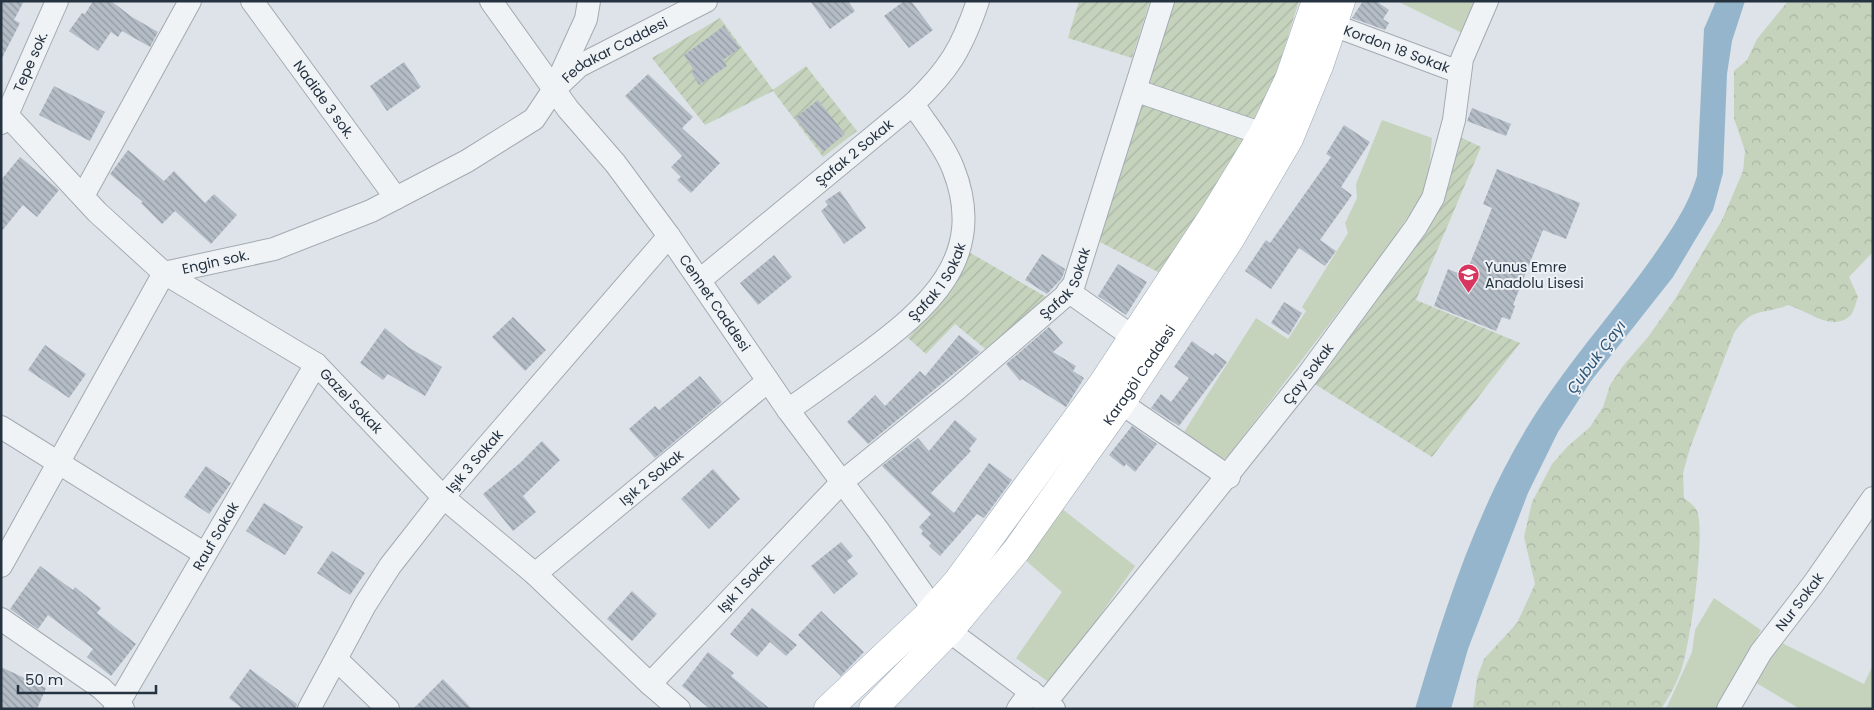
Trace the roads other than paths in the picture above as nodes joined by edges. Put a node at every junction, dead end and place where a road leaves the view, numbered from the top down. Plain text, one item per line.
1 (57, 1) edge
2 (190, 1) edge
3 (252, 1) edge
4 (491, 1) edge
5 (589, 1) edge
6 (706, 1) edge
7 (978, 1) edge
8 (1163, 1) edge
9 (1316, 1) edge
10 (1487, 1) edge
11 (1337, 13) edge
12 (1459, 72) junction
13 (554, 89) junction
14 (1137, 91) junction
15 (913, 104) junction
16 (4, 119) edge
17 (1263, 134) junction
18 (83, 196) junction
19 (396, 198) junction
20 (669, 236) junction
21 (164, 273) junction
22 (700, 280) junction
23 (1068, 291) junction
24 (1133, 337) junction
25 (316, 364) junction
26 (768, 381) junction
27 (1121, 403) junction
28 (788, 410) junction
29 (1, 427) edge
30 (58, 463) junction
31 (1229, 477) junction
32 (842, 482) junction
33 (444, 498) junction
34 (1873, 498) edge
35 (205, 554) junction
36 (1, 566) edge
37 (535, 574) junction
38 (933, 608) junction
39 (1, 619) edge
40 (949, 630) junction
41 (337, 660) junction
42 (650, 684) junction
43 (1044, 701) edge
44 (118, 707) edge
45 (309, 709) edge
46 (388, 709) edge
47 (680, 709) edge
48 (828, 709) edge
49 (873, 709) edge
50 (1018, 709) edge
51 (1728, 709) edge

1 - 16 street, Tepe sok.
2 - 18 street
3 - 19 street, Nadide 3 sok.
4 - 13 street, Cennet Caddesi
5 - 13 street
6 - 13 street, Fedakar Caddesi
7 - 15 street, Şafak 2 Sokak
8 - 14 street, Şafak Sokak
9 - 17 main road
10 - 12 street, Çay Sokak
11 - 12 street, Kordon 18 Sokak
11 - 27 main road, Karagöl Caddesi
12 - 31 street, Çay Sokak
13 - 19 street, Engin sok.
13 - 20 street, Cennet Caddesi
14 - 17 street
14 - 23 street, Şafak Sokak
15 - 22 street, Şafak 2 Sokak
15 - 28 street, Şafak 1 Sokak
16 - 18 street, Gazel Sokak
17 - 24 main road
18 - 21 street, Gazel Sokak
19 - 21 street, Engin sok.
20 - 22 street, Cennet Caddesi
20 - 33 street, Işık 3 Sokak
21 - 25 street, Gazel Sokak
21 - 30 street, Engin sok.
22 - 26 street, Cennet Caddesi
23 - 24 street
23 - 32 street, Şafak Sokak
24 - 38 main road
25 - 33 street, Gazel Sokak
25 - 35 street, Rauf Sokak
26 - 28 street, Cennet Caddesi
26 - 37 street, Işık 2 Sokak
27 - 31 street
27 - 40 main road, Karagöl Caddesi
28 - 32 street, Cennet Caddesi
29 - 30 street
30 - 35 street
30 - 36 street, Engin sok.
31 - 43 street, Çay Sokak
32 - 38 street, Cennet Caddesi
32 - 42 street, Işık 1 Sokak
33 - 37 street, Gazel Sokak
33 - 41 street, Işık 3 Sokak
34 - 51 street, Nur Sokak
35 - 44 street, Rauf Sokak
37 - 42 street, Gazel Sokak
38 - 40 street, Cennet Caddesi
38 - 48 main road
39 - 44 street
40 - 43 street, Cennet Caddesi
40 - 49 main road, Karagöl Caddesi
41 - 45 street, Işık 3 Sokak
41 - 46 street
42 - 47 street, Gazel Sokak
43 - 50 street, Çay Sokak

